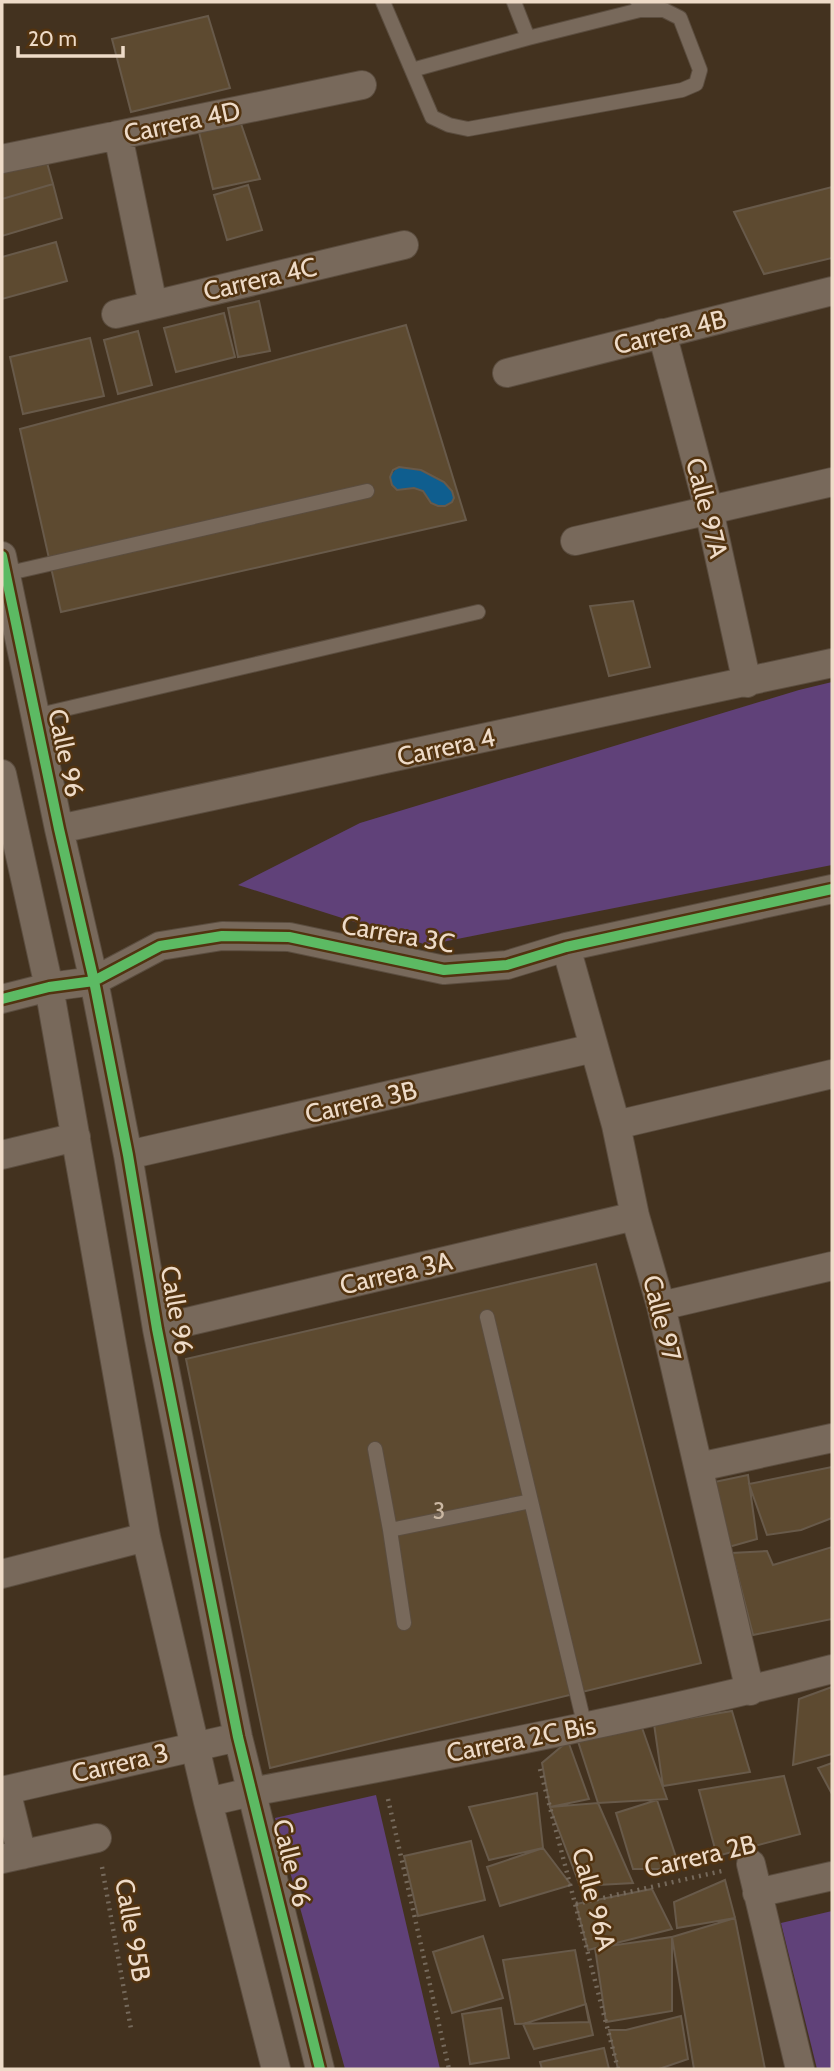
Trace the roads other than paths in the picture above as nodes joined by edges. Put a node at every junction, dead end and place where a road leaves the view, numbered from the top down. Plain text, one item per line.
1 (383, 2) edge
2 (514, 2) edge
3 (639, 6) edge
4 (528, 38) junction
5 (412, 70) junction
6 (362, 85) dead end
7 (118, 135) junction
8 (2, 159) edge
9 (404, 245) dead end
10 (832, 291) edge
11 (153, 305) junction
12 (116, 314) dead end
13 (662, 333) junction
14 (507, 373) dead end
15 (832, 482) edge
16 (367, 491) dead end
17 (709, 510) junction
18 (575, 541) dead end
19 (4, 565) edge
20 (478, 612) dead end
21 (832, 663) edge
22 (747, 683) junction
23 (35, 716) junction
24 (2, 774) edge
25 (5, 805) edge
26 (59, 829) junction
27 (832, 888) edge
28 (566, 947) junction
29 (94, 981) junction
30 (49, 987) junction
31 (2, 999) edge
32 (594, 1048) junction
33 (832, 1074) edge
34 (616, 1125) junction
35 (76, 1137) junction
36 (2, 1155) edge
37 (128, 1155) junction
38 (635, 1216) junction
39 (832, 1266) edge
40 (661, 1306) junction
41 (488, 1317) dead end
42 (157, 1329) junction
43 (832, 1438) edge
44 (375, 1449) dead end
45 (699, 1467) junction
46 (531, 1501) junction
47 (390, 1530) junction
48 (146, 1537) junction
49 (2, 1574) edge
50 (404, 1623) dead end
51 (832, 1669) edge
52 (750, 1691) junction
53 (585, 1727) junction
54 (238, 1737) junction
55 (194, 1746) junction
56 (4, 1790) edge
57 (251, 1792) junction
58 (208, 1802) junction
59 (97, 1838) road end
60 (12, 1857) edge
61 (751, 1864) road end
62 (832, 1876) edge
63 (757, 1893) junction
64 (276, 2069) edge
65 (320, 2069) edge
66 (800, 2069) edge

1 - 5 lane
2 - 4 lane
3 - 4 lane
3 - 5 lane
4 - 5 lane
6 - 7 street, Carrera 4D
7 - 8 street, Carrera 4D
7 - 11 street
9 - 11 street, Carrera 4C
10 - 13 street, Carrera 4B
11 - 12 street, Carrera 4C
13 - 14 street, Carrera 4B
13 - 17 street, Calle 97A
15 - 17 street
16 - 19 lane
17 - 18 street
17 - 22 street, Calle 97A
19 - 23 street, Calle 96
20 - 23 lane
21 - 22 street, Carrera 4
22 - 26 street, Carrera 4
23 - 26 street, Calle 96
24 - 25 street
25 - 30 street
26 - 29 street, Calle 96
27 - 28 street, Carrera 3C
28 - 29 street, Carrera 3C
28 - 32 street, Calle 97
29 - 30 street, Carrera 3C
29 - 37 street, Calle 96
30 - 31 street, Carrera 3C
30 - 35 street
32 - 34 street, Calle 97
32 - 37 street, Carrera 3B
33 - 34 street
34 - 38 street, Calle 97
35 - 36 street
35 - 48 street
37 - 42 street, Calle 96
38 - 40 street, Calle 97
38 - 42 street, Carrera 3A
39 - 40 street
40 - 45 street, Calle 97
41 - 46 lane
42 - 54 street, Calle 96
43 - 45 street
44 - 47 lane
45 - 52 street, Calle 97
46 - 47 lane
46 - 53 lane
47 - 50 lane
48 - 49 street
48 - 55 street
51 - 52 street, Carrera 2C Bis
52 - 53 street, Carrera 2C Bis
53 - 57 street, Carrera 2C Bis
54 - 55 street, Carrera 3
54 - 57 street, Calle 96
55 - 56 street, Carrera 3
55 - 58 street
56 - 60 street
57 - 58 street, Carrera 2C Bis
57 - 65 street, Calle 96
58 - 64 street
59 - 60 street
61 - 63 street
62 - 63 street
63 - 66 street

